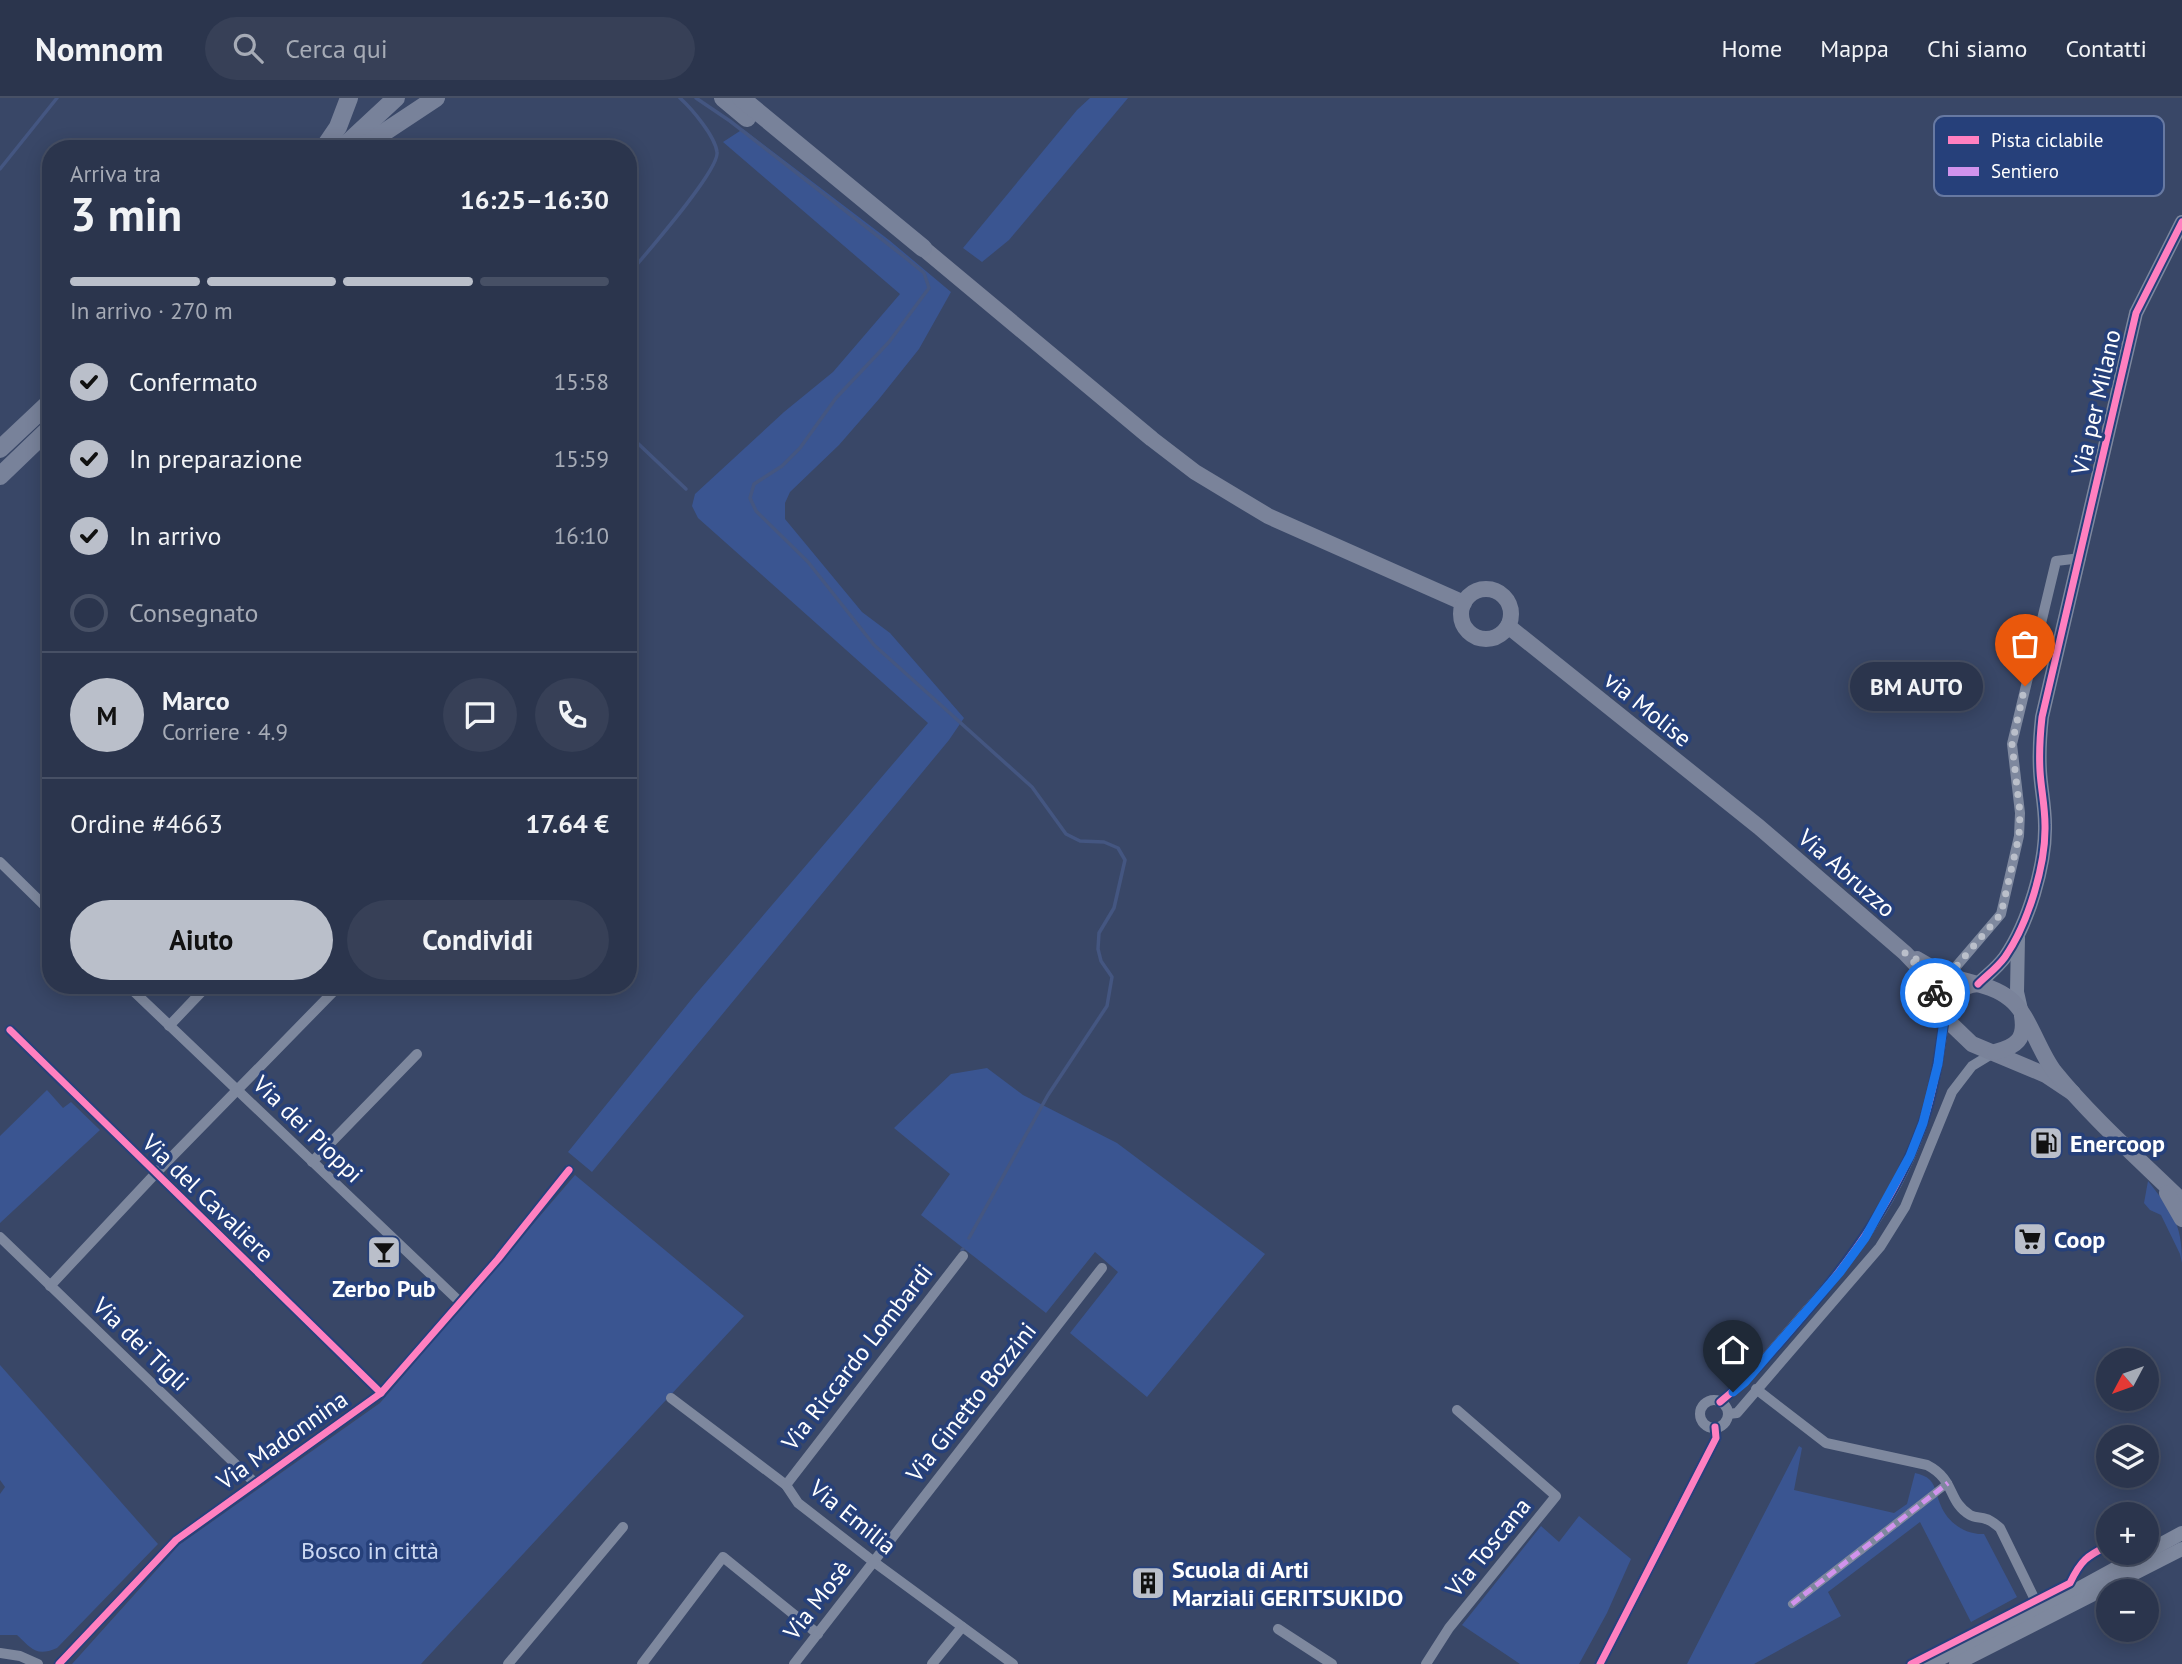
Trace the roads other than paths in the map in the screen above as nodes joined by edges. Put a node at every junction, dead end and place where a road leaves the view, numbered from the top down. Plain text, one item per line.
1 (349, 98) edge
2 (396, 98) edge
3 (436, 98) edge
4 (723, 98) edge
5 (741, 98) edge
6 (759, 98) edge
7 (329, 140) edge
8 (351, 140) edge
9 (373, 140) edge
10 (885, 217) junction
11 (2182, 222) edge
12 (923, 248) joint
13 (42, 409) edge
14 (42, 436) edge
15 (0, 449) edge
16 (0, 476) edge
17 (2081, 558) junction
18 (1464, 603) junction
19 (1508, 626) junction
20 (1759, 827) joint
21 (0, 862) edge
22 (42, 903) edge
23 (2019, 932) junction
24 (1905, 953) junction
25 (1948, 976) junction
26 (1978, 984) junction
27 (136, 994) edge
28 (199, 994) edge
29 (331, 994) edge
30 (1945, 1013) junction
31 (2022, 1015) junction
32 (169, 1026) junction
33 (10, 1030) dead end
34 (1995, 1052) junction
35 (417, 1054) dead end
36 (238, 1091) junction
37 (2073, 1093) junction
38 (312, 1161) junction
39 (569, 1170) dead end
40 (156, 1173) junction
41 (2157, 1176) junction
42 (2182, 1201) edge
43 (2182, 1219) edge
44 (0, 1237) edge
45 (963, 1256) dead end
46 (1102, 1268) dead end
47 (50, 1286) junction
48 (460, 1302) junction
49 (1756, 1389) junction
50 (381, 1393) junction
51 (671, 1398) dead end
52 (1720, 1402) junction
53 (1457, 1410) dead end
54 (1728, 1413) junction
55 (1715, 1427) junction
56 (254, 1482) junction
57 (1948, 1483) junction
58 (786, 1485) junction
59 (623, 1527) dead end
60 (2182, 1533) edge
61 (2159, 1545) edge
62 (2182, 1549) edge
63 (874, 1562) junction
64 (2123, 1565) edge
65 (1792, 1604) dead end
66 (2040, 1609) junction
67 (962, 1627) junction
68 (1278, 1629) dead end
69 (818, 1634) junction
70 (0, 1653) edge
71 (38, 1664) edge
72 (59, 1664) edge
73 (508, 1664) edge
74 (642, 1664) edge
75 (794, 1664) edge
76 (932, 1664) edge
77 (1013, 1664) edge
78 (1332, 1664) edge
79 (1426, 1664) edge
80 (1600, 1664) edge
81 (1929, 1664) edge
82 (1956, 1664) edge

1 - 7 highway
2 - 8 highway
3 - 9 highway
4 - 10 highway
5 - 10 highway
6 - 10 highway
10 - 12 highway
11 - 17 street, Via per Milano
12 - 18 main road
13 - 15 highway
14 - 16 highway
17 - 23 street, Via per Milano
17 - 25 street
18 - 19 main road
18 - 19 main road
19 - 20 main road, via Molise
20 - 24 main road, Via Abruzzo
21 - 22 street
23 - 26 street
23 - 31 street
24 - 25 main road, Via Abruzzo
24 - 30 main road, Via Abruzzo
25 - 26 main road, Via Abruzzo
26 - 30 main road
26 - 31 main road
27 - 32 street, Via dei Pioppi
28 - 32 street
29 - 36 street
30 - 34 main road
30 - 52 street
31 - 34 main road
31 - 37 main road
32 - 36 street, Via dei Pioppi
33 - 40 street, Via del Cavaliere
34 - 37 main road
34 - 49 street
35 - 38 street
36 - 38 street, Via dei Pioppi
36 - 40 street
37 - 41 main road
38 - 48 street, Via dei Pioppi
39 - 48 street, Via Madonnina
40 - 47 street
40 - 50 street, Via del Cavaliere
41 - 42 main road
41 - 43 main road
44 - 47 street, Via dei Tigli
45 - 58 street, Via Riccardo Lombardi
46 - 63 street, Via Ginetto Bozzini
47 - 56 street, Via dei Tigli
48 - 50 street, Via Madonnina
49 - 54 street
49 - 57 street
50 - 56 street, Via Madonnina
51 - 58 street, Via Emilia
52 - 54 street
52 - 55 street
53 - 79 street, Via Toscana
54 - 55 street
55 - 80 street
56 - 72 street, Via Madonnina
57 - 65 street
57 - 66 street
58 - 63 street, Via Emilia
59 - 73 street
60 - 61 street
62 - 82 street
63 - 67 street, Via Emilia
63 - 69 street, Via Mosè
64 - 66 street
66 - 81 street
67 - 76 street
67 - 77 street, Via Emilia
68 - 78 street
69 - 74 street
69 - 75 street, Via Mosè
70 - 71 street

